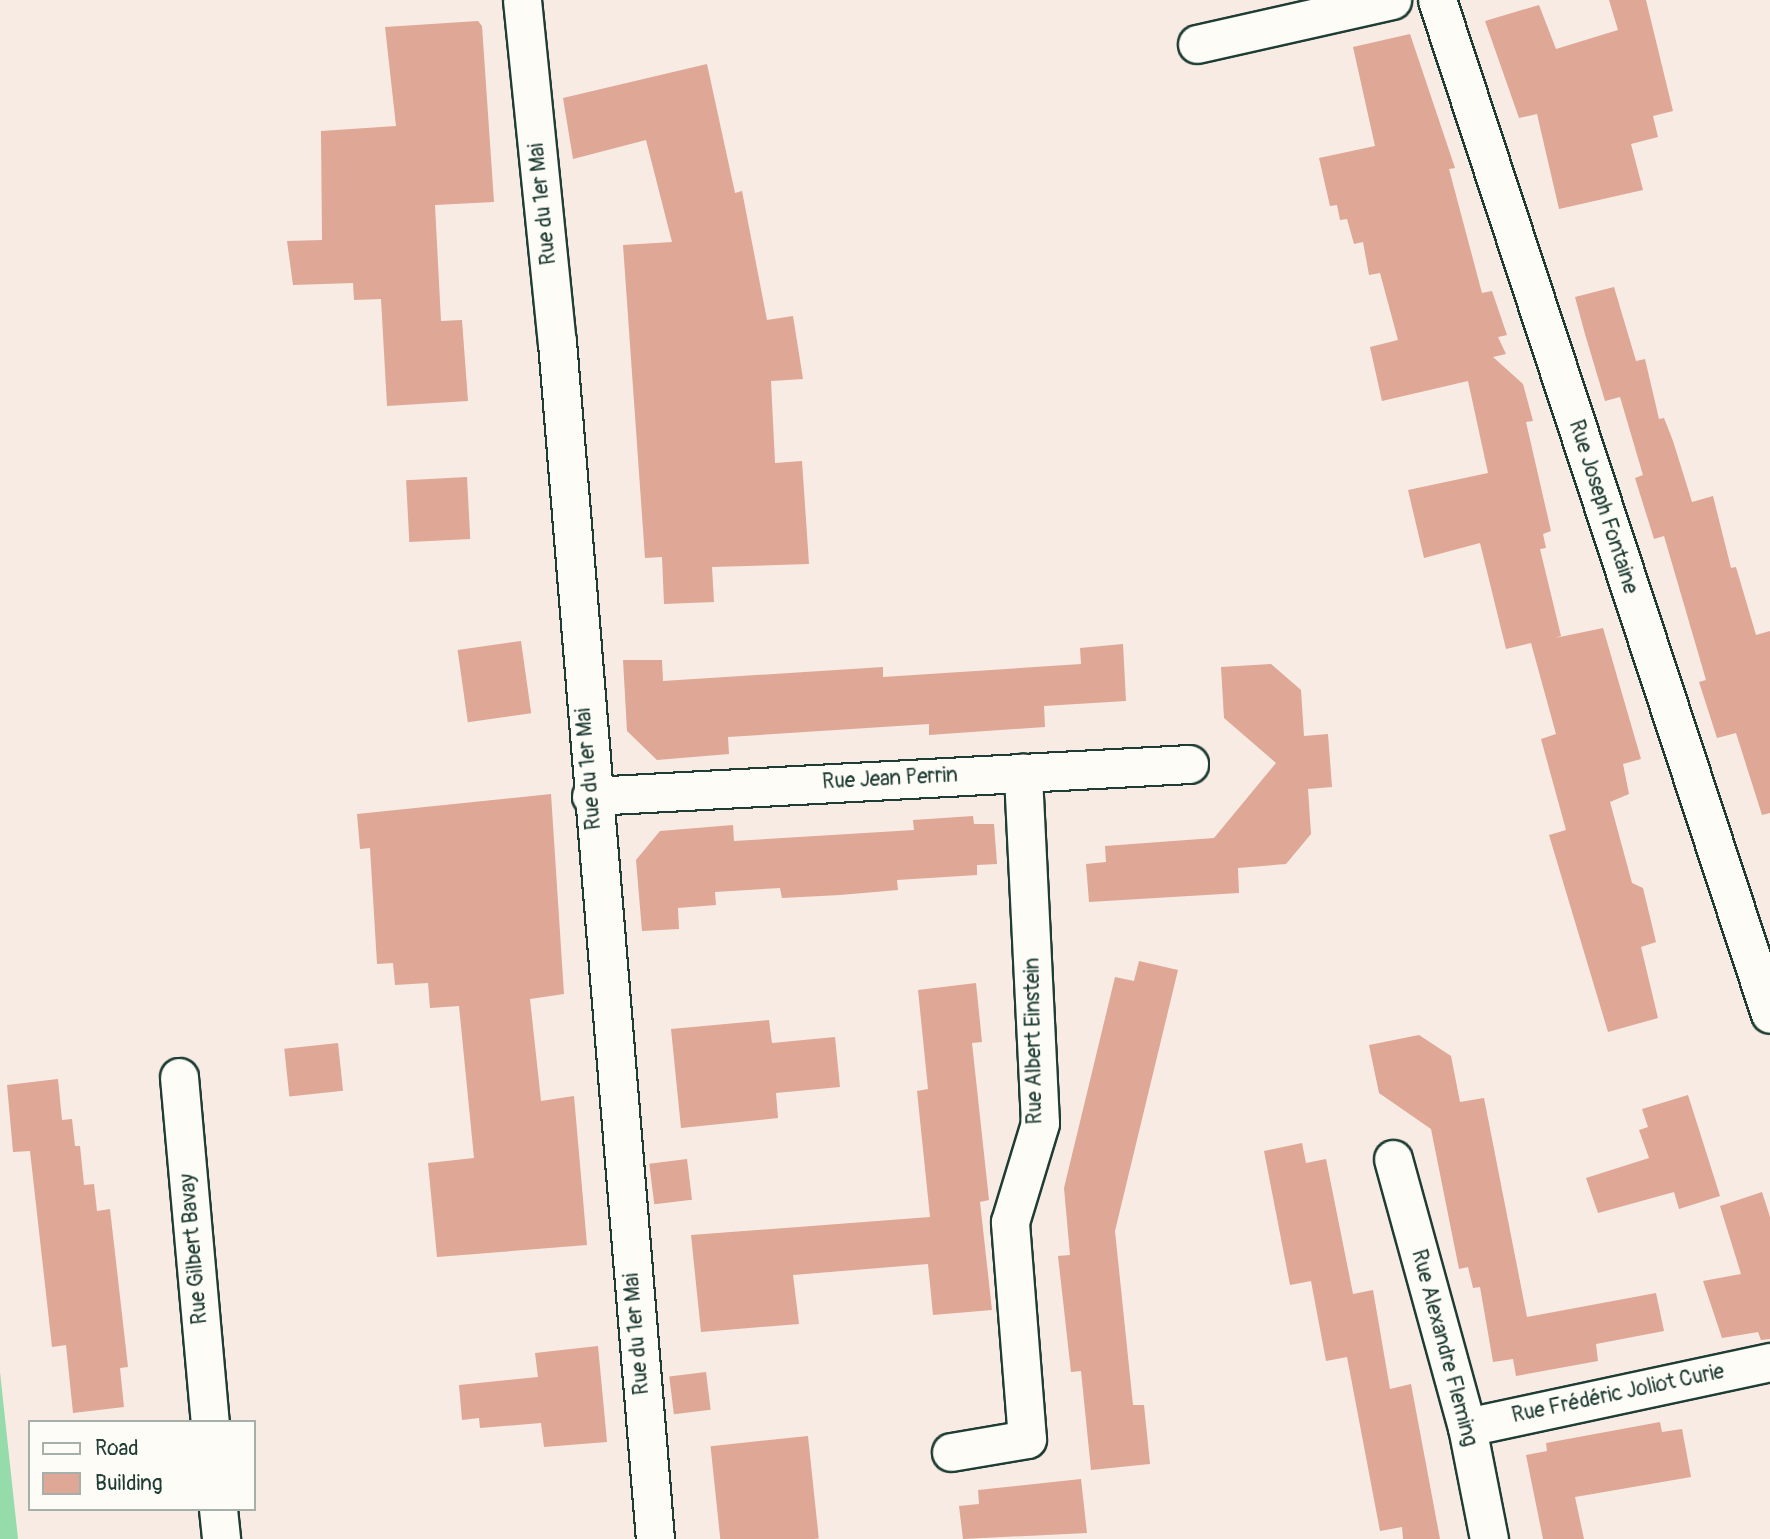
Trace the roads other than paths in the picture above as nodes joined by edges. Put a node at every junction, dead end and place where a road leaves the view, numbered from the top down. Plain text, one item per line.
1 (522, 0) edge
2 (1392, 0) edge
3 (1437, 0) edge
4 (1197, 44) dead end
5 (1189, 764) dead end
6 (1023, 772) junction
7 (591, 796) junction
8 (1770, 1014) edge
9 (179, 1077) dead end
10 (1393, 1159) dead end
11 (1770, 1362) edge
12 (210, 1420) edge
13 (1466, 1427) junction
14 (951, 1452) dead end
15 (218, 1511) edge
16 (221, 1539) edge
17 (655, 1539) edge
18 (1489, 1539) edge

1 - 7 street, Rue du 1er Mai
2 - 4 street
3 - 8 street, Rue Joseph Fontaine
5 - 6 street, Rue Jean Perrin
6 - 7 street, Rue Jean Perrin
6 - 14 street, Rue Albert Einstein
7 - 17 street, Rue du 1er Mai
9 - 12 street, Rue Gilbert Bavay
10 - 13 street, Rue Alexandre Fleming
11 - 13 street, Rue Frédéric Joliot Curie
13 - 18 street, Rue Alexandre Fleming
15 - 16 street

